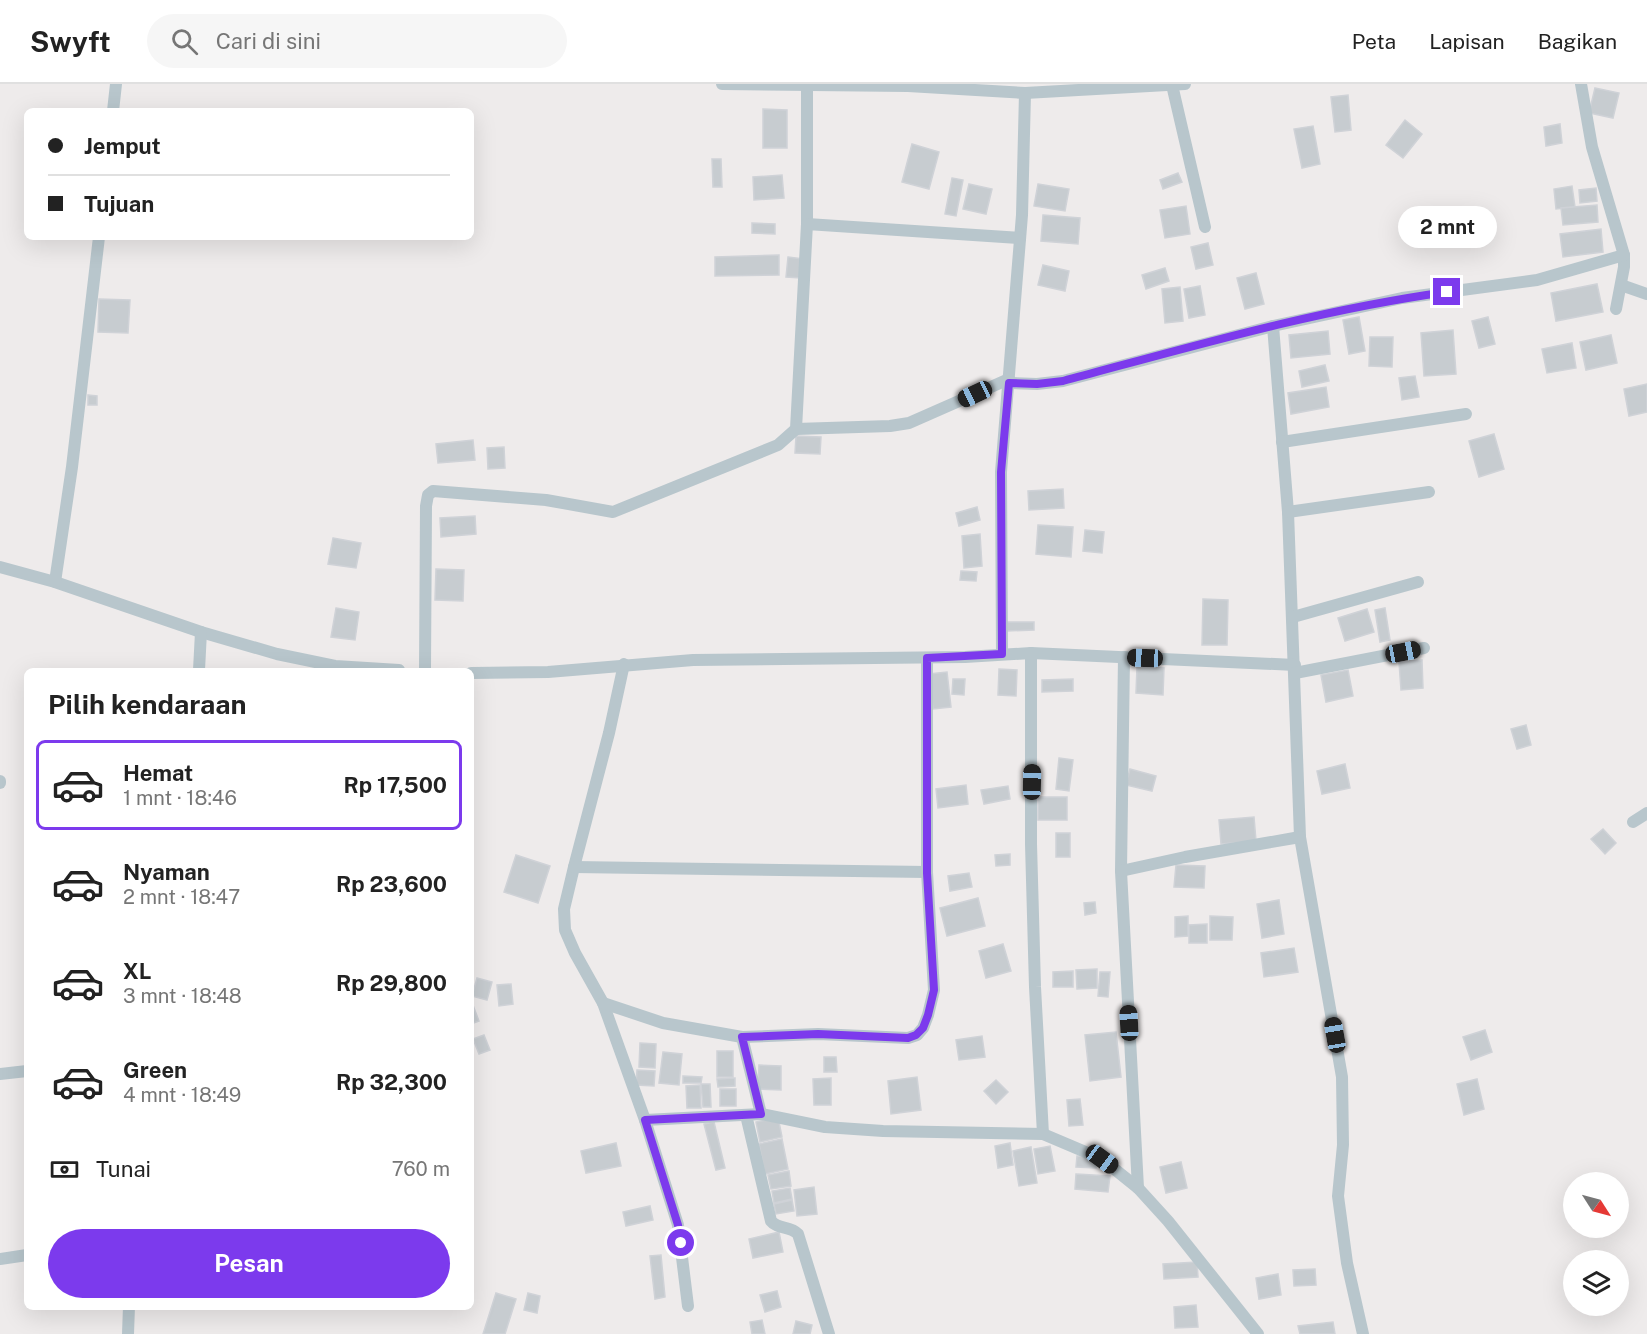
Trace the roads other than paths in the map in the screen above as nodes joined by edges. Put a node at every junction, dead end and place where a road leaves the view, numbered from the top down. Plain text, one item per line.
1 (116, 84) edge
2 (722, 84) edge
3 (1185, 84) edge
4 (1581, 84) edge
5 (808, 85) edge
6 (908, 85) edge
7 (1139, 85) edge
8 (1172, 85) edge
9 (970, 87) edge
10 (1025, 93) junction
11 (113, 108) edge
12 (807, 224) junction
13 (1205, 227) dead end
14 (1020, 238) junction
15 (99, 240) edge
16 (1624, 255) junction
17 (1621, 285) junction
18 (1647, 294) edge
19 (1616, 309) dead end
20 (1273, 326) junction
21 (1009, 381) junction
22 (1466, 414) dead end
23 (796, 429) junction
24 (1282, 442) junction
25 (1429, 492) dead end
26 (1288, 512) junction
27 (0, 567) edge
28 (56, 582) junction
29 (1418, 582) dead end
30 (1293, 617) junction
31 (201, 632) junction
32 (1424, 648) dead end
33 (1031, 653) junction
34 (1002, 654) junction
35 (1124, 657) junction
36 (927, 658) junction
37 (624, 664) junction
38 (199, 668) edge
39 (378, 668) edge
40 (425, 668) edge
41 (1295, 669) junction
42 (474, 673) edge
43 (1647, 813) edge
44 (1633, 822) dead end
45 (1300, 837) junction
46 (574, 867) junction
47 (1121, 871) junction
48 (927, 873) junction
49 (603, 1003) junction
50 (742, 1037) junction
51 (24, 1071) edge
52 (0, 1074) edge
53 (761, 1114) junction
54 (746, 1115) junction
55 (645, 1120) junction
56 (1043, 1134) junction
57 (1138, 1188) junction
58 (24, 1255) edge
59 (0, 1259) edge
60 (688, 1306) dead end
61 (129, 1310) edge
62 (128, 1334) edge
63 (829, 1334) edge
64 (1258, 1334) edge
65 (1363, 1334) edge

1 - 11 street
2 - 5 street
3 - 8 street
4 - 16 street
5 - 6 street
5 - 12 street
6 - 9 street
7 - 8 street
7 - 10 street
8 - 13 street
9 - 10 street
10 - 14 street
12 - 14 street
12 - 23 street
14 - 21 street
15 - 28 street
16 - 17 street
16 - 20 street
17 - 18 street
17 - 19 street
20 - 21 street
20 - 24 street
21 - 23 street
21 - 34 street
22 - 24 street
23 - 40 street
24 - 26 street
25 - 26 street
26 - 30 street
27 - 28 street
28 - 31 street
29 - 30 street
30 - 41 street
31 - 38 street
31 - 39 street
32 - 41 street
33 - 34 street
33 - 35 street
33 - 56 street
34 - 36 street
35 - 41 street
35 - 47 street
36 - 37 street
36 - 48 street
37 - 42 street
37 - 46 street
41 - 45 street
43 - 44 street
45 - 47 street
45 - 65 street
46 - 48 street
46 - 49 street
47 - 57 street
48 - 50 street
49 - 50 street
49 - 55 street
50 - 53 street
51 - 52 street
53 - 54 street
53 - 56 street
54 - 55 street
54 - 63 street
55 - 60 street
56 - 57 street
57 - 64 street
58 - 59 street
61 - 62 street

